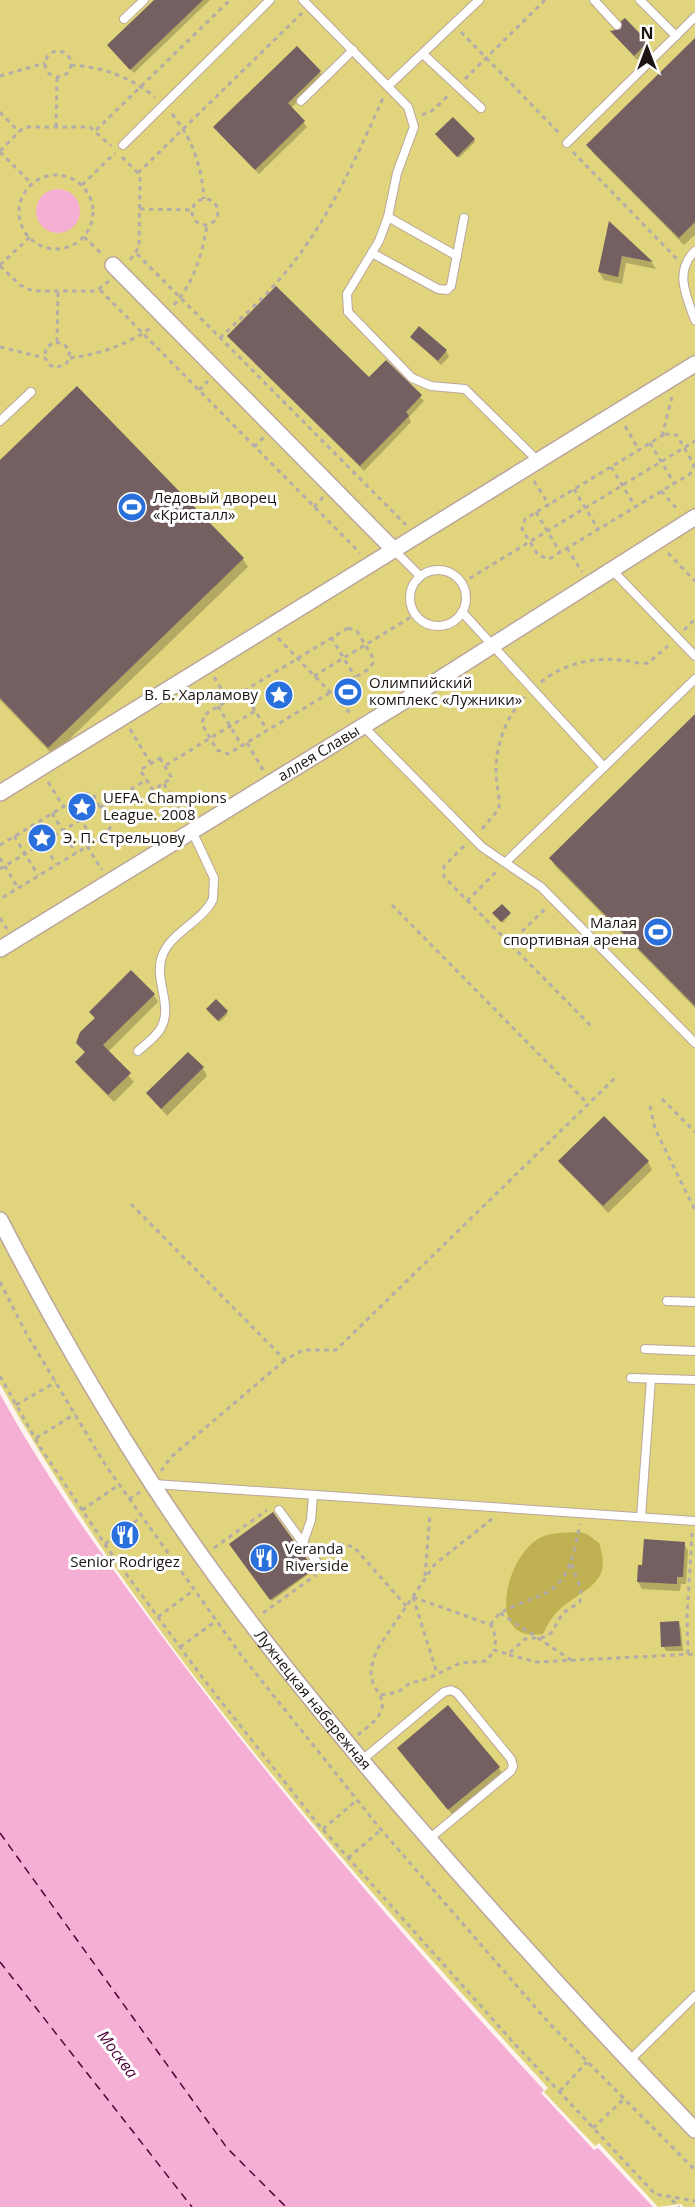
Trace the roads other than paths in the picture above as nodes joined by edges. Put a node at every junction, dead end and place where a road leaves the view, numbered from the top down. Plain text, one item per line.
1 (144, 0) edge
2 (270, 0) edge
3 (479, 0) edge
4 (594, 0) edge
5 (640, 0) edge
6 (307, 3) edge
7 (695, 18) edge
8 (124, 19) dead end
9 (617, 25) dead end
10 (676, 36) junction
11 (353, 50) junction
12 (423, 54) junction
13 (388, 86) junction
14 (301, 101) dead end
15 (481, 108) dead end
16 (567, 143) dead end
17 (119, 148) road end
18 (388, 218) junction
19 (464, 218) dead end
20 (695, 250) edge
21 (372, 253) junction
22 (457, 256) junction
23 (116, 268) road end
24 (695, 320) edge
25 (695, 364) edge
26 (31, 392) dead end
27 (0, 421) edge
28 (532, 464) junction
29 (692, 519) edge
30 (394, 550) junction
31 (610, 569) junction
32 (420, 576) junction
33 (462, 612) junction
34 (492, 645) junction
35 (695, 656) edge
36 (695, 679) edge
37 (363, 726) junction
38 (604, 767) junction
39 (0, 793) edge
40 (192, 831) junction
41 (506, 862) junction
42 (0, 949) edge
43 (695, 1043) edge
44 (138, 1052) dead end
45 (0, 1220) edge
46 (667, 1301) dead end
47 (695, 1302) edge
48 (645, 1349) dead end
49 (695, 1351) edge
50 (632, 1378) dead end
51 (651, 1378) junction
52 (695, 1380) edge
53 (152, 1484) junction
54 (313, 1495) junction
55 (279, 1510) road end
56 (641, 1517) junction
57 (694, 1521) edge
58 (303, 1543) junction
59 (319, 1565) road end
60 (362, 1760) junction
61 (429, 1839) junction
62 (695, 1996) edge
63 (628, 2061) junction
64 (695, 2130) edge

1 - 8 lane
2 - 17 lane
3 - 12 lane
4 - 9 lane
5 - 10 lane
6 - 11 lane
7 - 10 lane
10 - 16 lane
11 - 13 lane
11 - 14 lane
12 - 13 lane
12 - 15 lane
13 - 18 lane
18 - 21 lane
18 - 22 lane
19 - 22 lane
20 - 24 lane
21 - 22 lane
21 - 28 lane
23 - 30 street
25 - 28 street
26 - 27 lane
28 - 30 street
29 - 31 street, аллея Славы
30 - 32 lane
30 - 39 street
31 - 34 street, аллея Славы
31 - 35 lane
32 - 33 lane
32 - 33 lane
33 - 34 lane
34 - 37 street, аллея Славы
34 - 38 lane
36 - 38 lane
37 - 40 street, аллея Славы
37 - 41 lane
38 - 41 lane
40 - 42 street, аллея Славы
40 - 44 lane
41 - 43 lane
45 - 53 street, Лужнецкая набережная
46 - 47 lane
48 - 49 lane
50 - 51 lane
51 - 52 lane
51 - 56 lane
53 - 54 lane
53 - 60 street, Лужнецкая набережная
54 - 56 lane
54 - 58 lane
55 - 58 lane
56 - 57 lane
58 - 59 lane
60 - 61 street, Лужнецкая набережная
60 - 61 lane
61 - 63 street, Лужнецкая набережная
62 - 63 lane
63 - 64 street, Лужнецкая набережная

